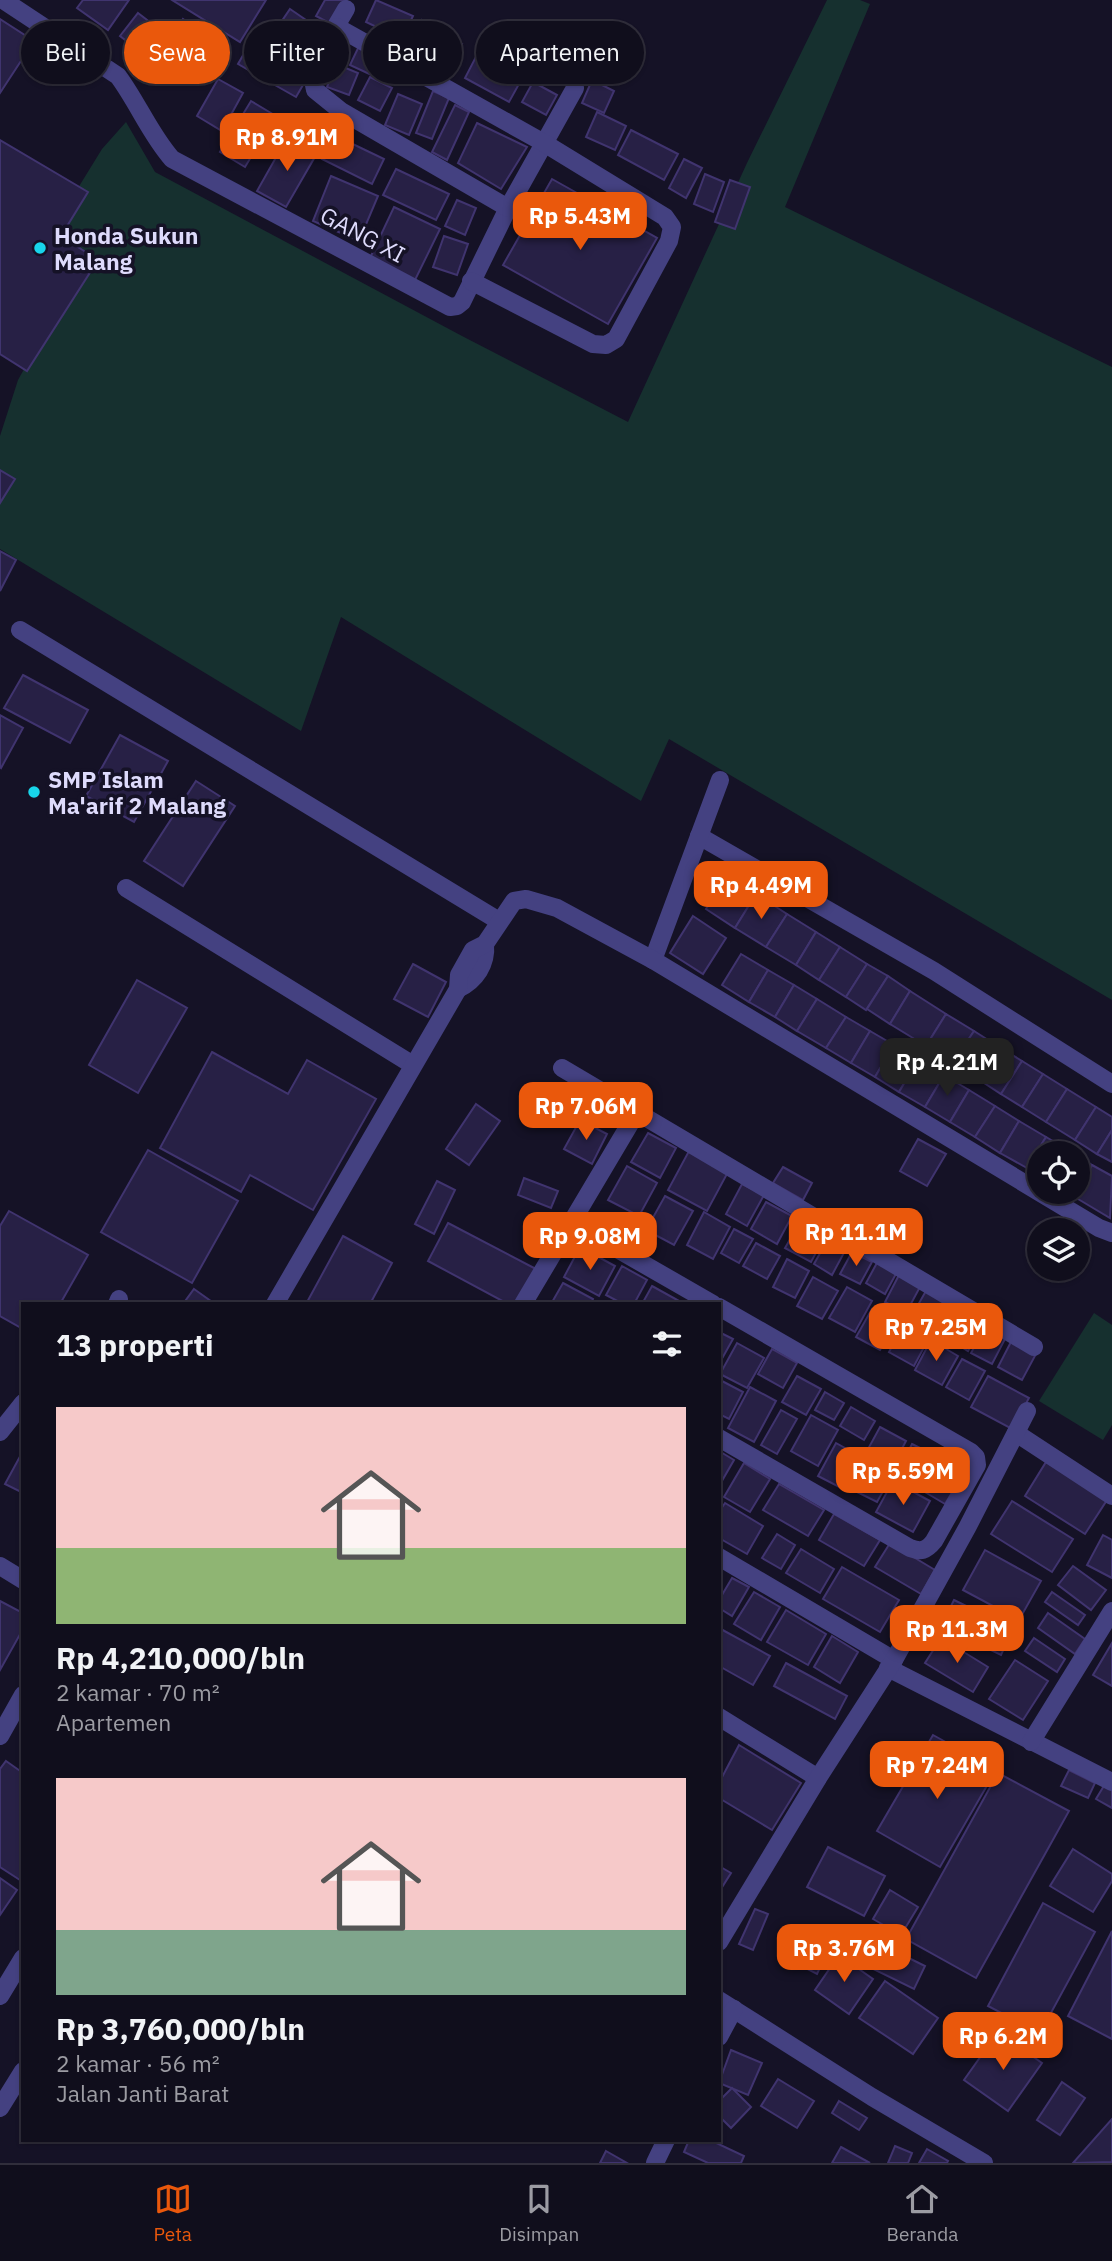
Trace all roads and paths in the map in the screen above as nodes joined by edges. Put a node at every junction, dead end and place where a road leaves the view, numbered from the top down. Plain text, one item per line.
1 (3, 0) edge
2 (346, 9) dead end
3 (340, 21) edge
4 (349, 34) edge
5 (314, 84) edge
6 (575, 88) dead end
7 (544, 143) junction
8 (508, 208) junction
9 (471, 281) junction
10 (20, 630) dead end
11 (720, 780) dead end
12 (699, 836) junction
13 (126, 888) dead end
14 (499, 921) junction
15 (653, 960) junction
16 (413, 1065) junction
17 (562, 1068) dead end
18 (1112, 1084) edge
19 (638, 1112) junction
20 (572, 1223) junction
21 (1112, 1233) edge
22 (276, 1302) edge
23 (524, 1302) edge
24 (710, 1302) edge
25 (721, 1308) edge
26 (1034, 1347) dead end
27 (21, 1406) edge
28 (1027, 1411) dead end
29 (0, 1433) edge
30 (1016, 1433) junction
31 (721, 1439) edge
32 (1112, 1496) edge
33 (721, 1558) edge
34 (0, 1566) edge
35 (21, 1579) edge
36 (1112, 1611) edge
37 (891, 1664) junction
38 (21, 1698) edge
39 (721, 1718) edge
40 (0, 1735) edge
41 (1031, 1742) junction
42 (818, 1778) junction
43 (1112, 1782) edge
44 (721, 1939) edge
45 (21, 1961) edge
46 (0, 1996) edge
47 (727, 2005) edge
48 (721, 2029) edge
49 (21, 2074) edge
50 (0, 2108) edge
51 (665, 2142) edge
52 (655, 2163) edge
53 (984, 2163) edge

1 - 9 street, GANG XI
2 - 3 street
4 - 7 street
5 - 8 street
6 - 7 street, GANG XI
7 - 8 street, GANG XI
7 - 9 street
8 - 9 street, GANG XI
10 - 14 street
11 - 12 street
12 - 15 street
12 - 18 street
13 - 16 street
14 - 15 street
14 - 16 street
15 - 21 street
16 - 22 street
17 - 19 street
19 - 20 street
19 - 26 street
20 - 23 street
20 - 24 street
25 - 31 street
27 - 29 street
28 - 30 street
30 - 32 street
30 - 37 street
33 - 37 street
34 - 35 street
36 - 41 street
37 - 41 street
37 - 42 street
38 - 40 street
39 - 42 street
41 - 43 street
42 - 44 street
45 - 46 street
47 - 48 street
47 - 53 street
49 - 50 street
51 - 52 street

